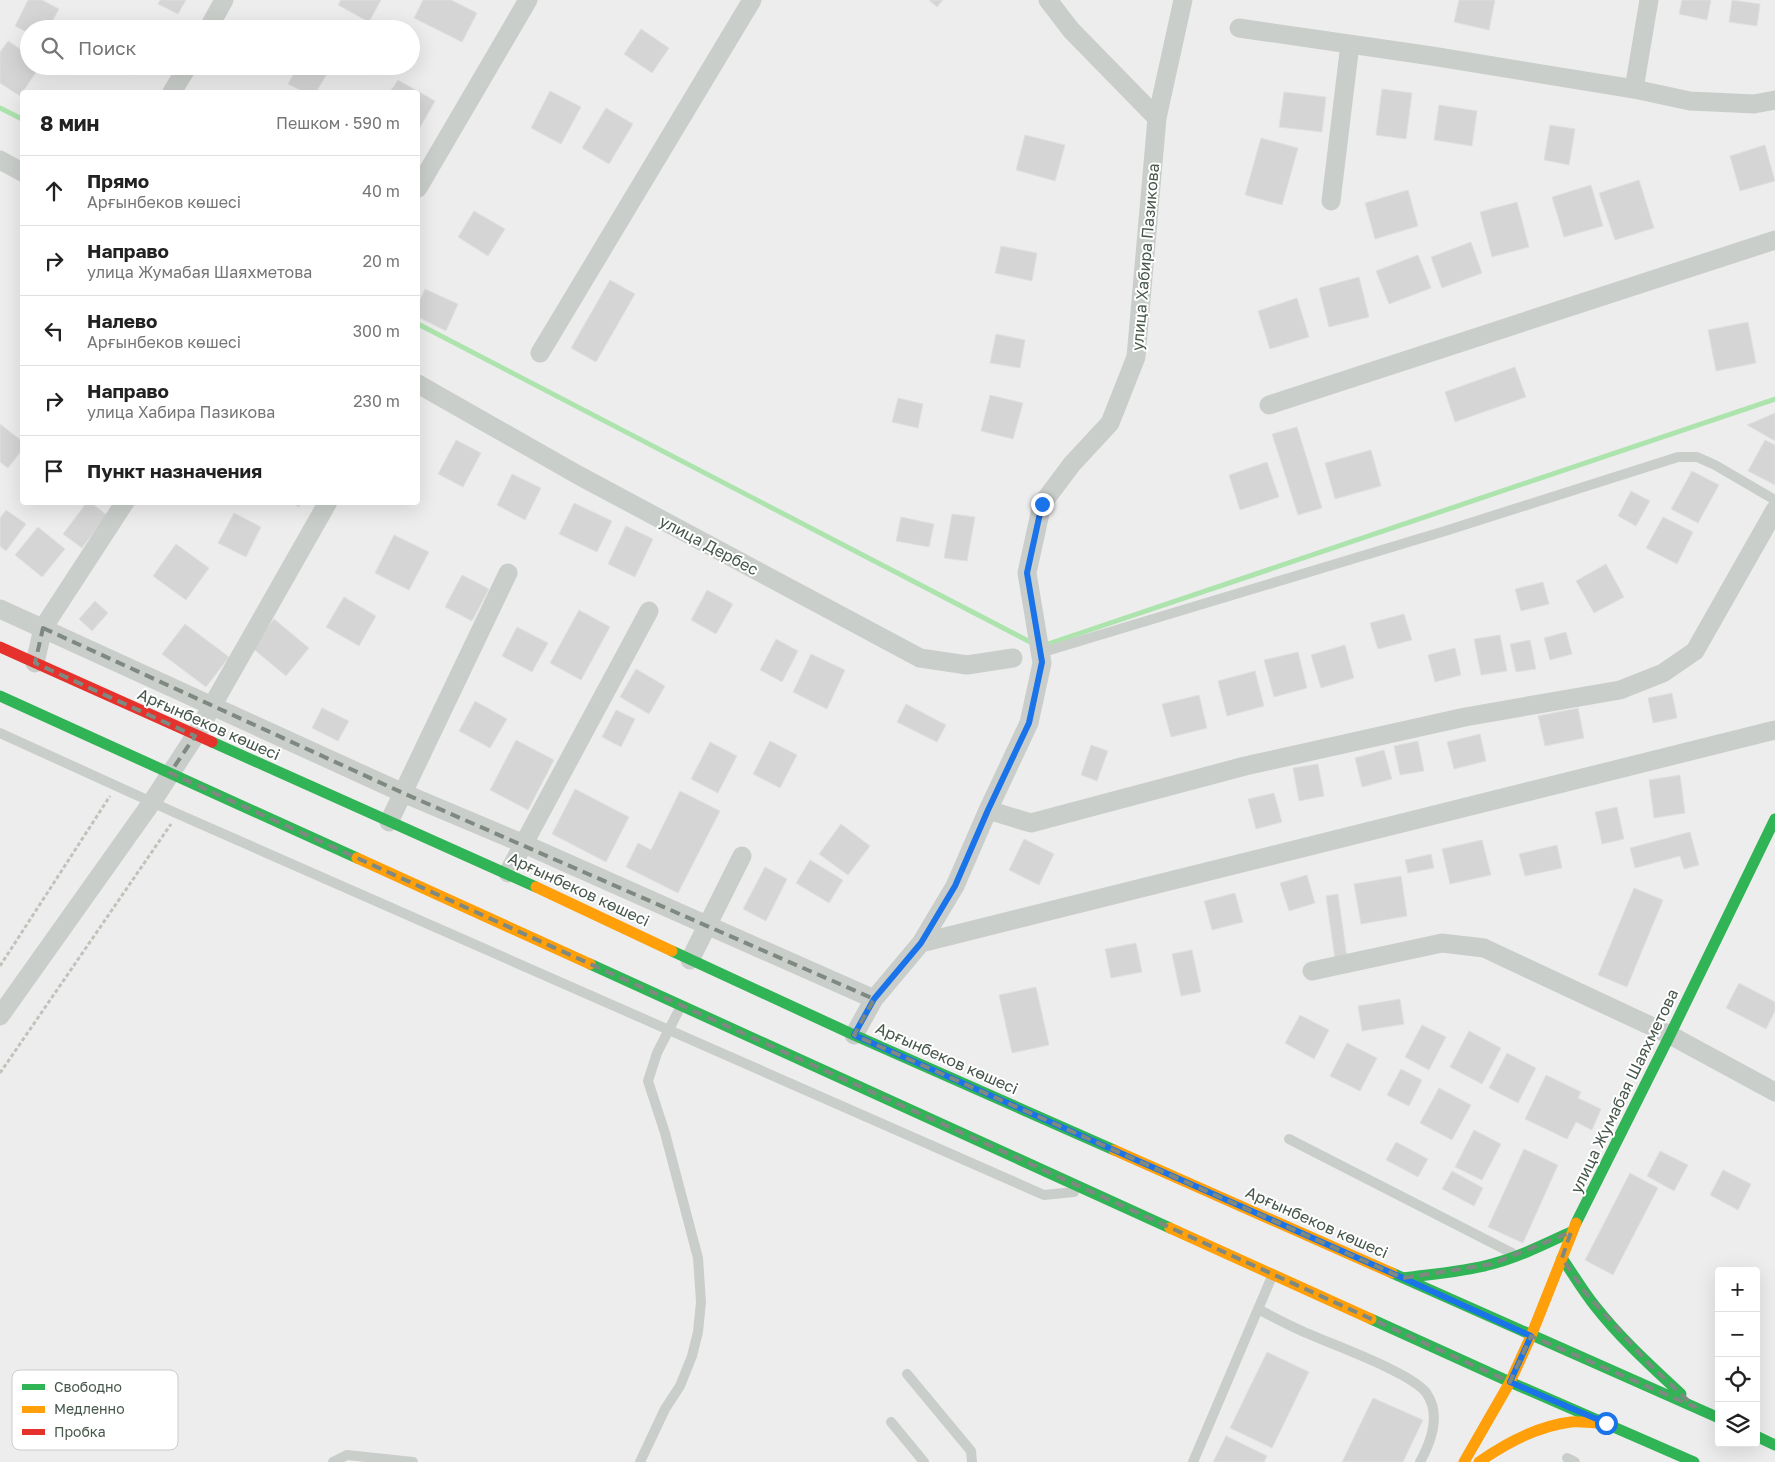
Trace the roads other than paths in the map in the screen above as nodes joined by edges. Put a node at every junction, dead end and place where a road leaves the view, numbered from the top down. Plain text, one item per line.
1 (224, 0) edge
2 (528, 0) edge
3 (752, 0) edge
4 (1048, 0) edge
5 (1183, 0) edge
6 (1649, 0) edge
7 (213, 20) edge
8 (1239, 28) dead end
9 (1350, 44) junction
10 (182, 75) edge
11 (1634, 89) junction
12 (173, 90) edge
13 (1775, 100) edge
14 (1157, 118) junction
15 (0, 160) edge
16 (20, 171) edge
17 (420, 185) edge
18 (1331, 200) dead end
19 (1775, 240) edge
20 (540, 353) dead end
21 (420, 385) edge
22 (1268, 405) dead end
23 (1775, 500) edge
24 (123, 505) edge
25 (326, 505) edge
26 (1775, 510) edge
27 (508, 574) dead end
28 (0, 609) edge
29 (649, 611) dead end
30 (43, 628) junction
31 (0, 647) edge
32 (1040, 653) junction
33 (1013, 658) dead end
34 (35, 663) junction
35 (0, 696) edge
36 (212, 707) junction
37 (1775, 730) edge
38 (0, 733) edge
39 (196, 736) junction
40 (170, 773) junction
41 (403, 793) junction
42 (152, 802) junction
43 (988, 810) junction
44 (1775, 819) edge
45 (388, 822) junction
46 (524, 844) junction
47 (742, 856) dead end
48 (508, 873) junction
49 (707, 927) junction
50 (921, 943) junction
51 (690, 960) junction
52 (1312, 971) dead end
53 (874, 999) junction
54 (681, 1006) junction
55 (0, 1016) edge
56 (669, 1029) junction
57 (854, 1035) junction
58 (1670, 1035) junction
59 (1775, 1092) edge
60 (1289, 1139) dead end
61 (1089, 1191) junction
62 (1572, 1232) junction
63 (1518, 1256) junction
64 (1562, 1258) junction
65 (1273, 1274) junction
66 (1403, 1278) junction
67 (1258, 1309) junction
68 (1531, 1336) junction
69 (907, 1374) dead end
70 (1510, 1382) junction
71 (1695, 1407) junction
72 (1715, 1416) edge
73 (891, 1422) dead end
74 (1606, 1423) junction
75 (1760, 1438) edge
76 (1775, 1445) edge
77 (333, 1462) edge
78 (413, 1462) edge
79 (640, 1462) edge
80 (924, 1462) edge
81 (972, 1462) edge
82 (1193, 1462) edge
83 (1420, 1462) edge
84 (1464, 1462) edge
85 (1479, 1462) edge
86 (1694, 1462) edge

1 - 7 street
2 - 17 street
3 - 20 street
4 - 14 street
5 - 14 street, улица Хабира Пазикова
6 - 11 street
8 - 9 street
9 - 11 street
9 - 18 street
10 - 12 street
11 - 13 street
14 - 32 street, улица Хабира Пазикова
15 - 16 street
19 - 22 street
21 - 33 street, улица Дербес
23 - 32 lane
24 - 30 street
25 - 36 street
26 - 43 street
27 - 41 street
28 - 30 street
29 - 46 street
30 - 34 street
30 - 36 street
31 - 34 main road, Арғынбеков көшесі
32 - 43 street, улица Хабира Пазикова
34 - 39 main road, Арғынбеков көшесі
35 - 40 main road
36 - 39 street
36 - 41 street
37 - 50 street
38 - 42 lane
39 - 40 street
39 - 45 main road, Арғынбеков көшесі
40 - 42 street
40 - 54 main road
41 - 45 street
41 - 46 street
42 - 55 street
42 - 56 lane
43 - 50 street, улица Хабира Пазикова
44 - 58 main road, улица Жумабая Шаяхметова
45 - 48 main road, Арғынбеков көшесі
46 - 48 street
46 - 49 street
47 - 49 street
48 - 51 main road, Арғынбеков көшесі
49 - 51 street
49 - 53 street
50 - 53 street, улица Хабира Пазикова
51 - 57 main road, Арғынбеков көшесі
52 - 58 street
53 - 57 street, улица Хабира Пазикова
54 - 56 lane
54 - 61 main road
56 - 61 lane
56 - 79 lane
57 - 66 main road, Арғынбеков көшесі
58 - 59 street
58 - 62 main road, улица Жумабая Шаяхметова
60 - 63 lane
61 - 65 main road
62 - 63 main road
62 - 64 main road, улица Жумабая Шаяхметова
63 - 66 main road
64 - 68 main road, улица Жумабая Шаяхметова
64 - 71 main road
65 - 67 lane
65 - 70 main road
66 - 68 main road, Арғынбеков көшесі
67 - 82 lane
67 - 83 lane
68 - 70 main road, улица Жумабая Шаяхметова
68 - 71 main road, Арғынбеков көшесі
69 - 81 lane
70 - 74 main road
70 - 84 main road, улица Жумабая Шаяхметова
71 - 72 main road, Арғынбеков көшесі
73 - 80 lane
74 - 85 main road
74 - 86 main road
75 - 76 main road
77 - 78 lane

